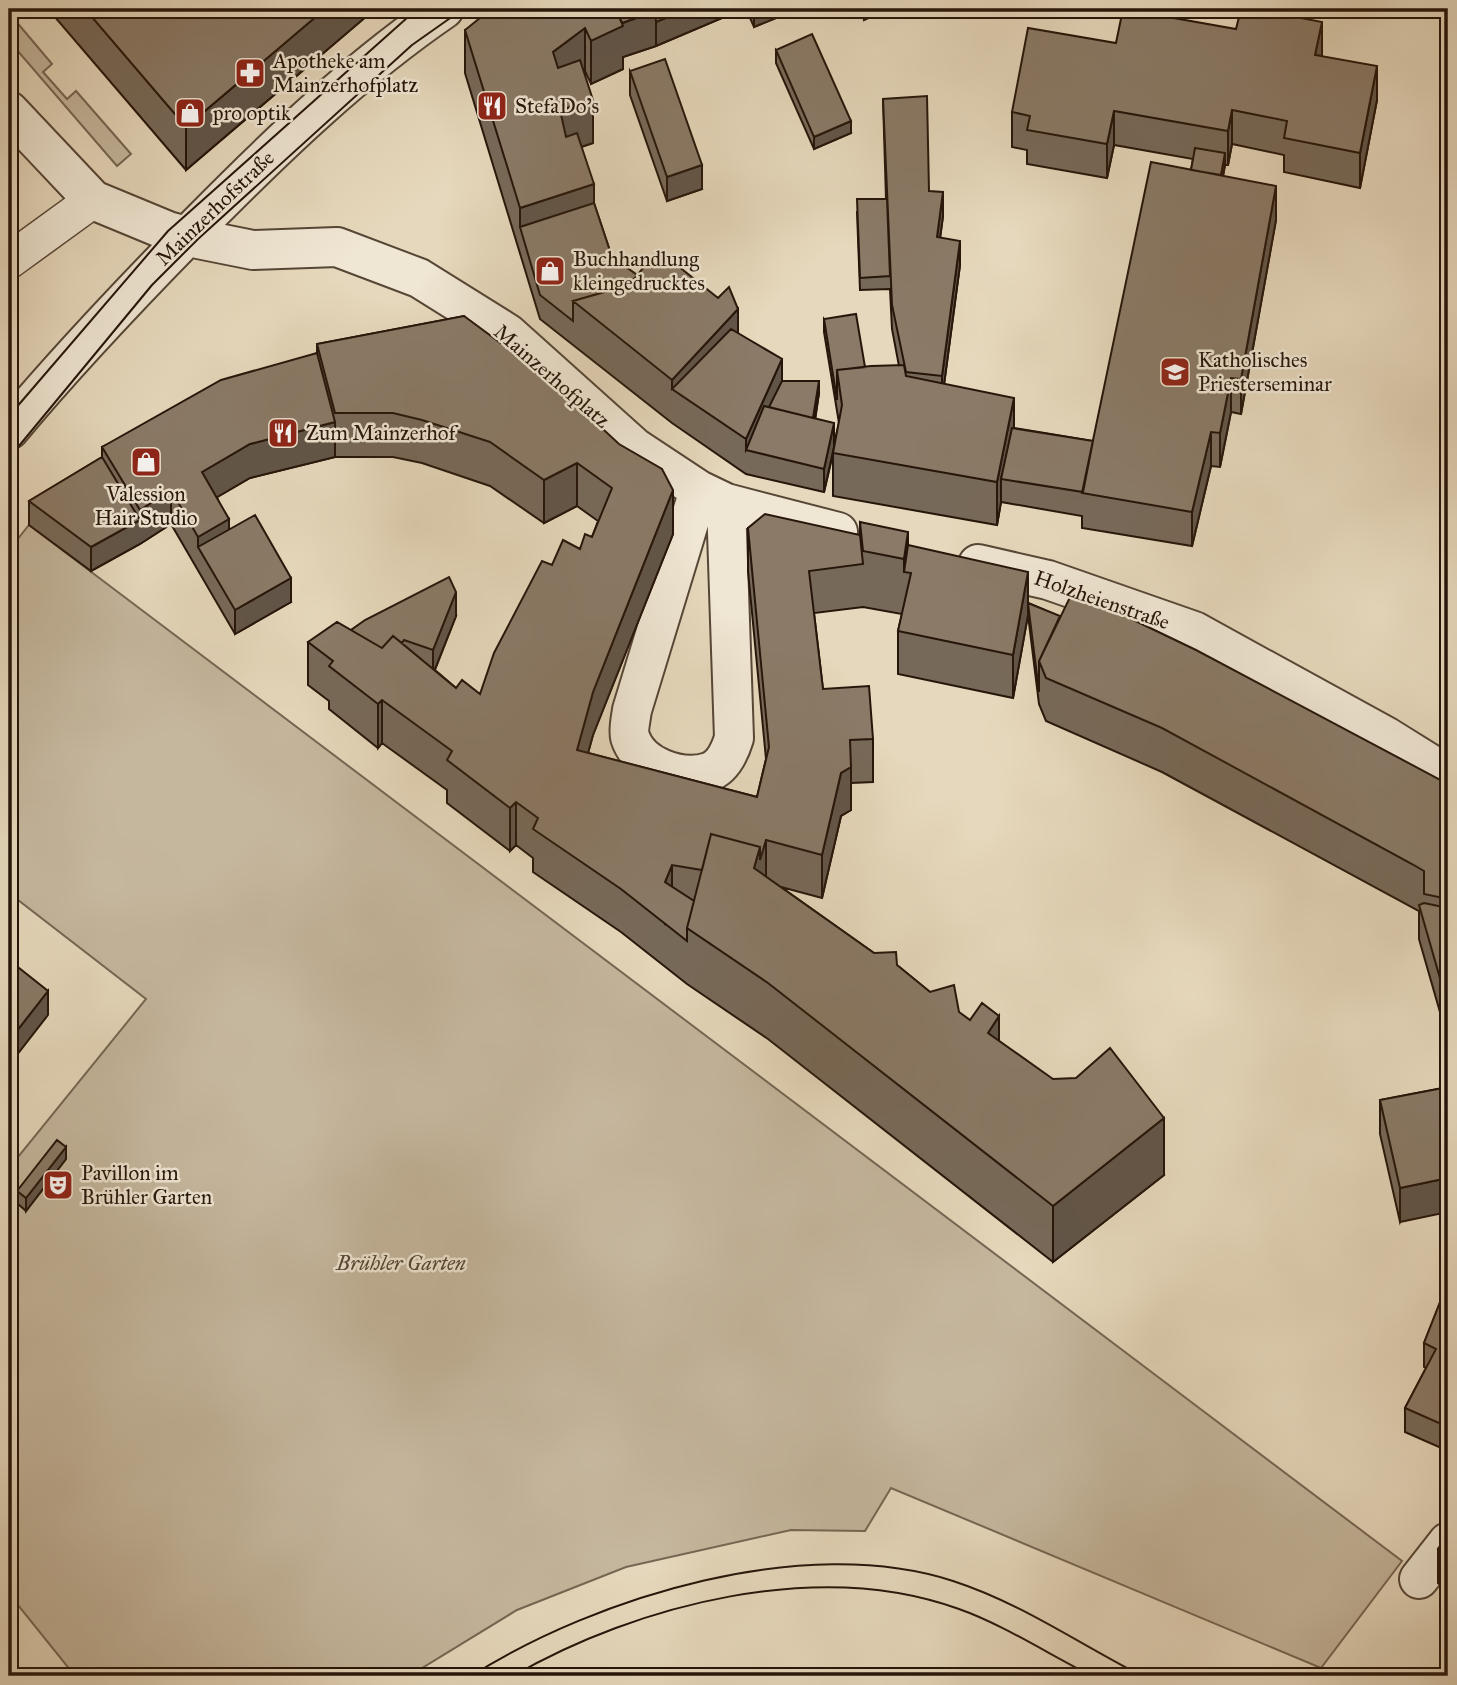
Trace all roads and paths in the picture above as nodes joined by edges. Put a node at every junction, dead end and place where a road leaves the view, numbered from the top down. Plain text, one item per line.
1 (444, 9) edge
2 (9, 111) edge
3 (93, 200) junction
4 (189, 235) junction
5 (9, 261) edge
6 (9, 430) edge
7 (713, 496) junction
8 (873, 542) edge
9 (949, 558) edge
10 (1448, 775) edge
11 (1448, 1542) edge
12 (1419, 1579) dead end

1 - 4 street, Mainzerhofstraße
2 - 3 street
3 - 4 street, Mainzerhofplatz
3 - 5 street
4 - 6 street, Mainzerhofstraße
4 - 7 street, Mainzerhofplatz
7 - 7 street
7 - 8 street
9 - 10 street, Holzheienstraße
11 - 12 street

